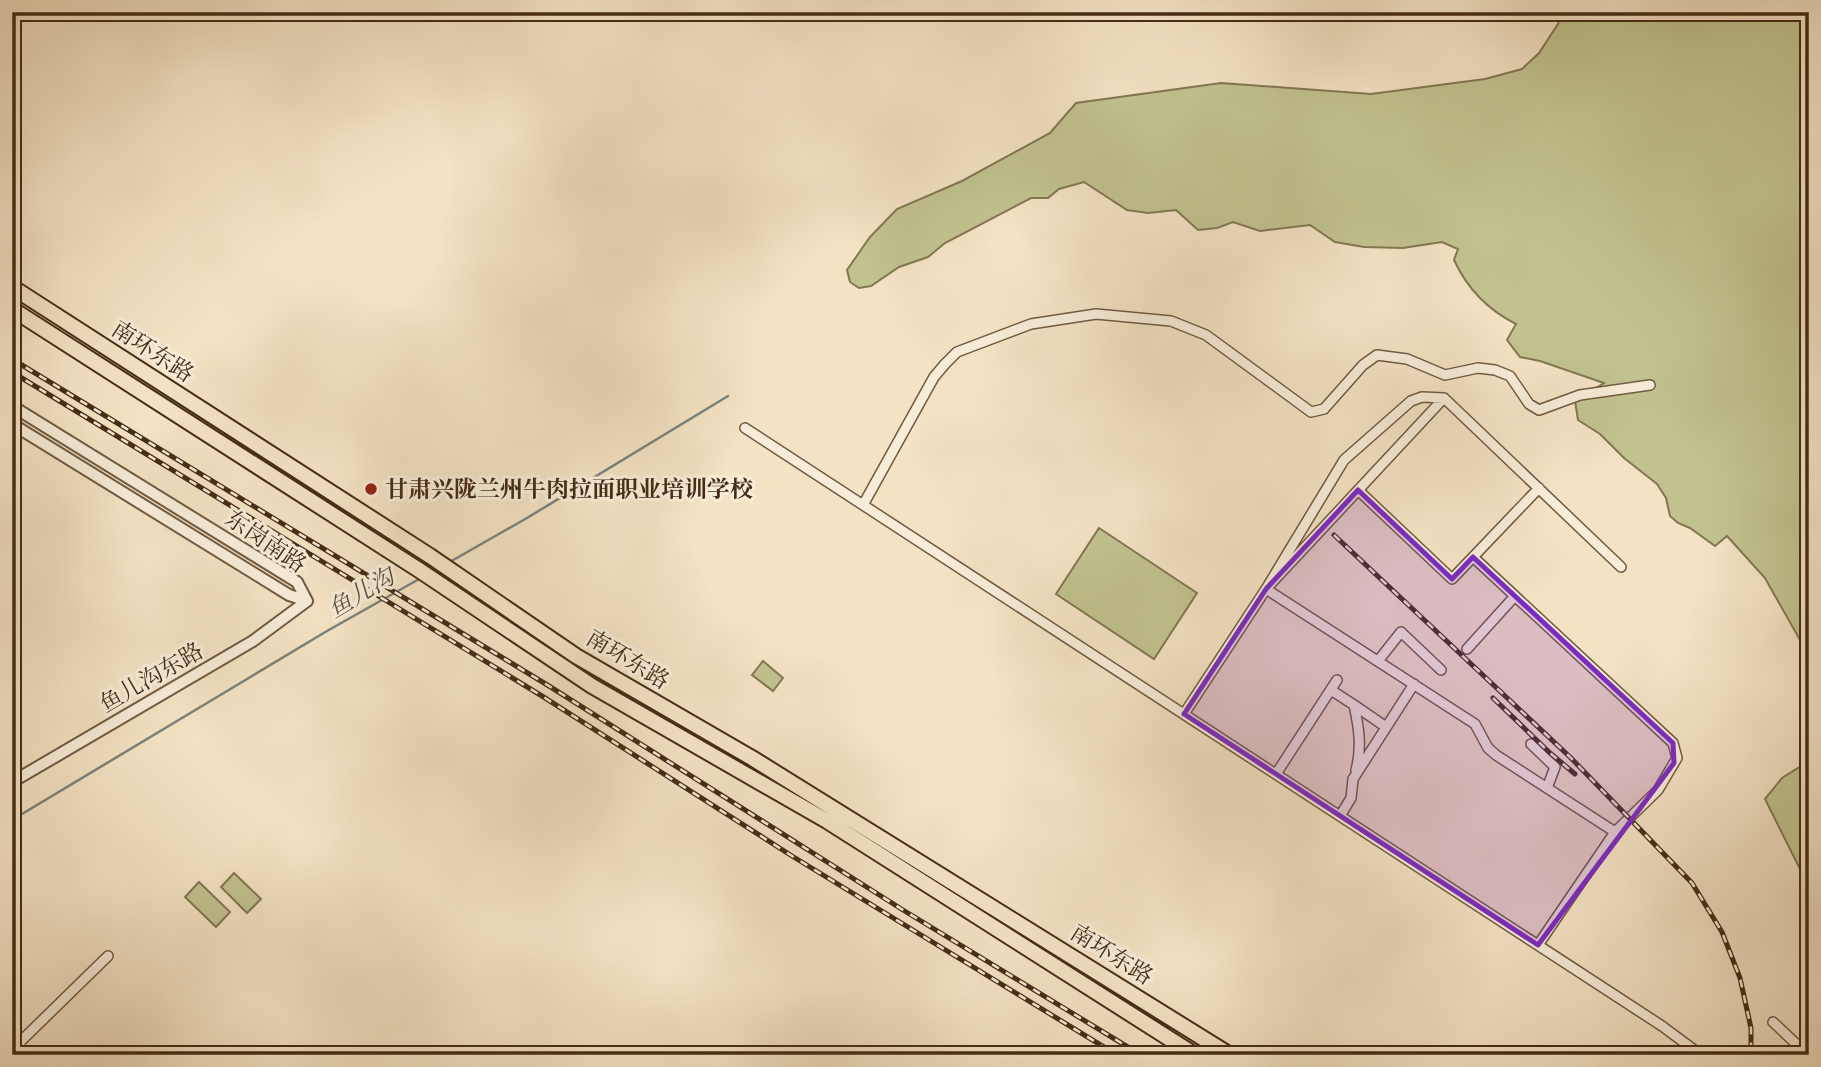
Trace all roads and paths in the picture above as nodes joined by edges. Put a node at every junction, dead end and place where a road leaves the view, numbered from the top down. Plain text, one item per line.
1 (12, 287) edge
2 (12, 309) edge
3 (1650, 385) dead end
4 (1444, 398) junction
5 (12, 407) edge
6 (12, 424) edge
7 (745, 428) dead end
8 (1539, 488) junction
9 (1359, 490) junction
10 (863, 505) junction
11 (1473, 557) junction
12 (1621, 567) dead end
13 (1266, 589) junction
14 (1515, 596) junction
15 (307, 601) junction
16 (1467, 649) dead end
17 (1378, 662) junction
18 (1441, 670) dead end
19 (602, 671) junction
20 (1337, 680) dead end
21 (1414, 684) junction
22 (592, 686) junction
23 (1331, 690) junction
24 (1354, 705) junction
25 (1184, 714) junction
26 (1387, 727) junction
27 (1531, 744) dead end
28 (1276, 774) junction
29 (1353, 779) junction
30 (12, 782) edge
31 (1547, 788) junction
32 (1340, 816) junction
33 (1615, 832) junction
34 (1538, 945) junction
35 (108, 956) dead end
36 (1773, 1022) dead end
37 (15, 1055) edge
38 (1195, 1055) edge
39 (1230, 1055) edge
40 (1701, 1055) edge
41 (1808, 1055) edge

1 - 19 highway, 南环东路
2 - 22 highway, 南环东路
3 - 10 street
4 - 8 street
4 - 9 street
4 - 13 street
5 - 15 street, 东岗南路
6 - 15 street, 东岗南路
7 - 10 street
8 - 11 street
8 - 12 street
9 - 11 street
9 - 13 street
10 - 25 street
11 - 14 street
13 - 17 street
13 - 25 street
14 - 16 street
14 - 33 street
15 - 30 street, 鱼儿沟东路
17 - 18 street
17 - 21 street
19 - 22 highway
19 - 39 highway, 南环东路
20 - 23 street
21 - 26 street
21 - 31 street
22 - 38 highway, 南环东路
23 - 24 street
23 - 28 street
24 - 26 street
24 - 29 street
25 - 28 street
26 - 29 street
27 - 31 street
28 - 32 street
29 - 32 street
31 - 33 street
32 - 34 street
33 - 34 street
34 - 40 street
35 - 37 street
36 - 41 street

